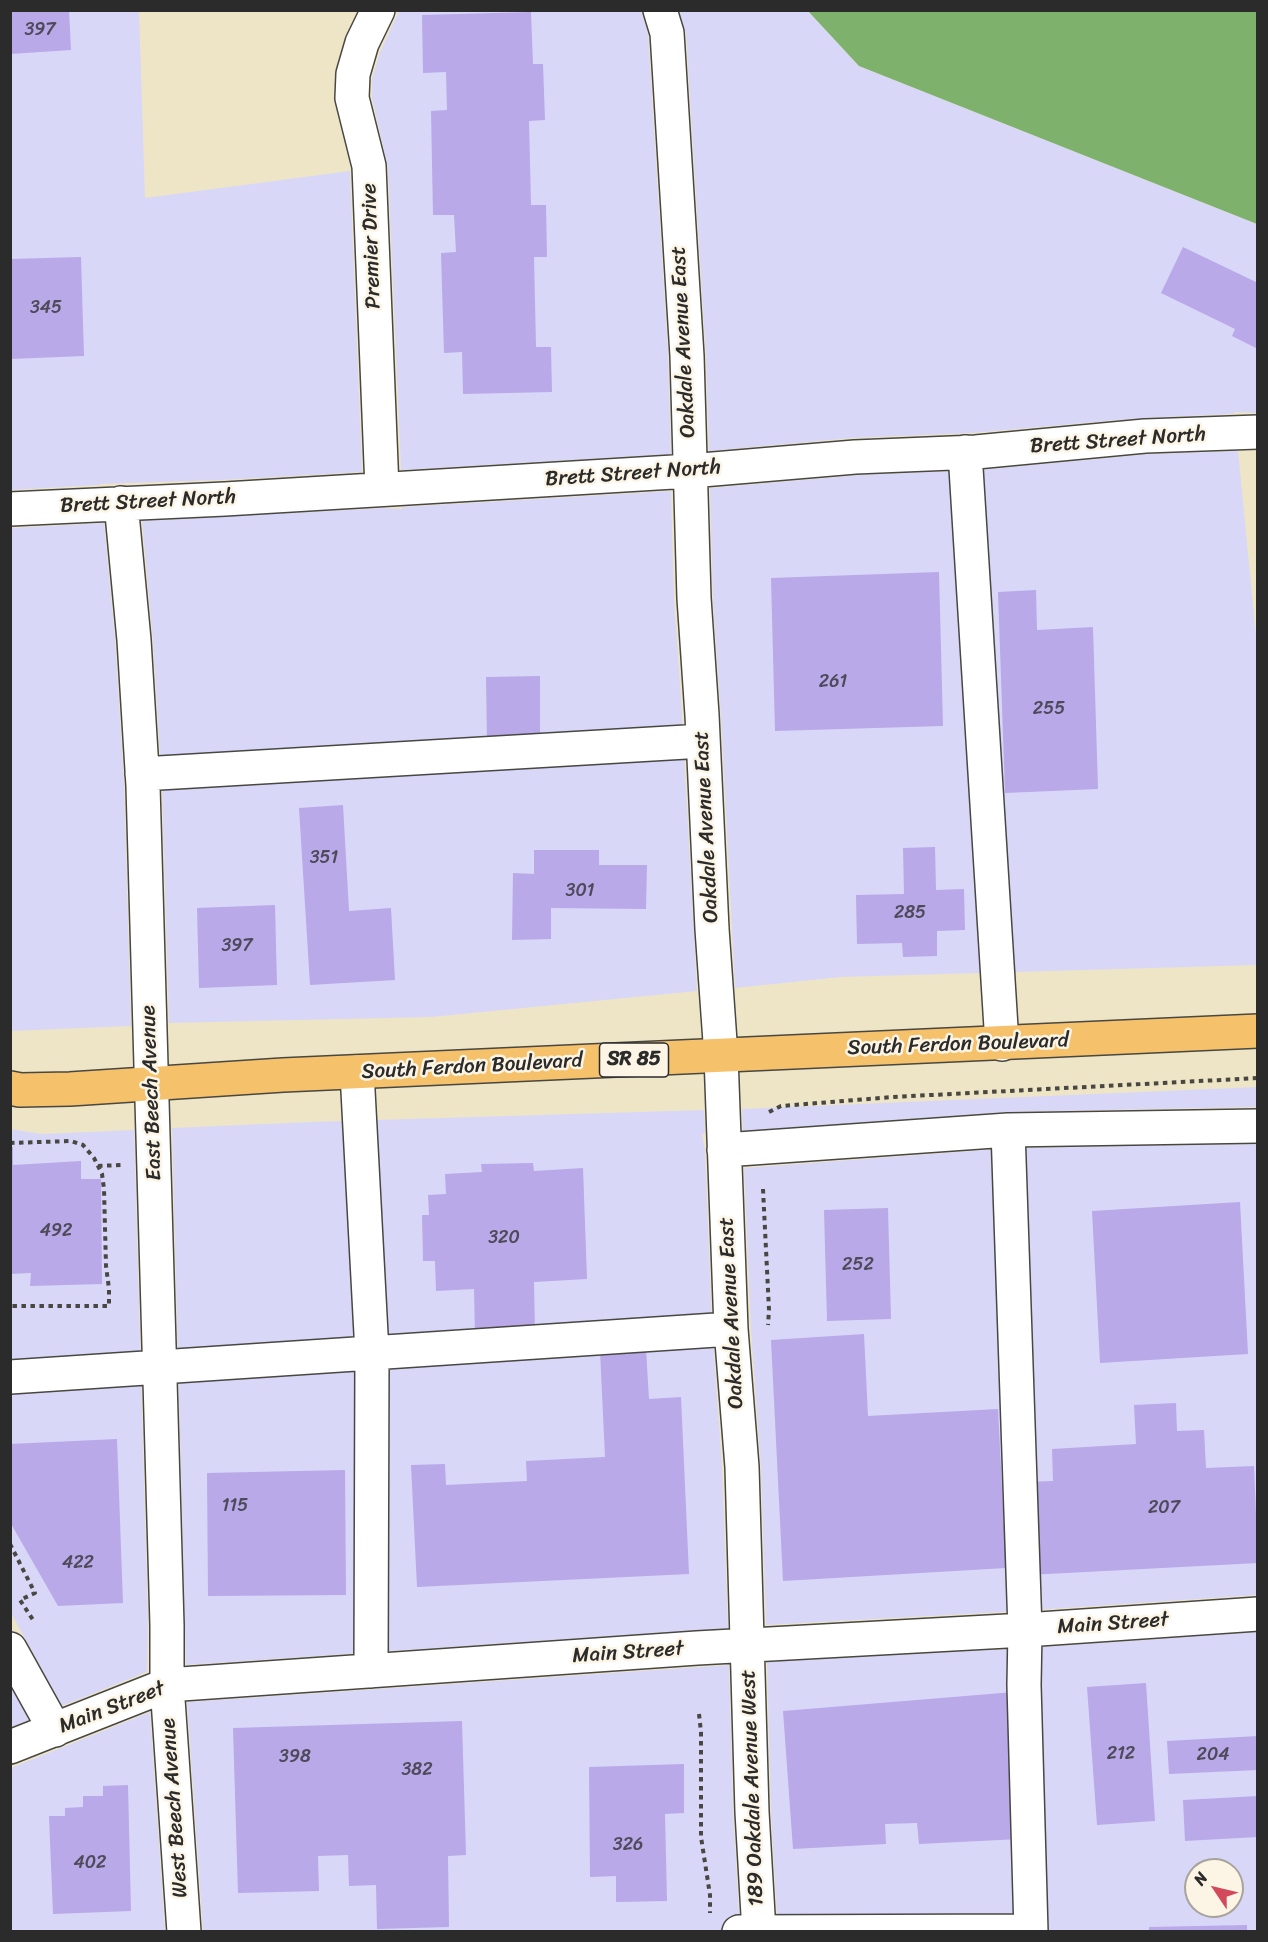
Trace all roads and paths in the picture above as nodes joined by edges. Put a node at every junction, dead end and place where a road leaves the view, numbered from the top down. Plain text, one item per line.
1 (378, 10) edge
2 (660, 10) edge
3 (1256, 441) edge
4 (965, 452) junction
5 (690, 471) junction
6 (382, 489) junction
7 (121, 503) junction
8 (10, 509) edge
9 (703, 741) junction
10 (142, 774) junction
11 (1257, 1031) edge
12 (1002, 1044) junction
13 (721, 1056) junction
14 (357, 1072) junction
15 (1257, 1078) edge
16 (152, 1084) junction
17 (10, 1088) edge
18 (766, 1116) dead end
19 (1257, 1126) edge
20 (1008, 1130) junction
21 (10, 1143) edge
22 (724, 1150) junction
23 (763, 1183) dead end
24 (10, 1306) edge
25 (731, 1329) junction
26 (767, 1334) dead end
27 (372, 1353) junction
28 (160, 1367) junction
29 (10, 1377) edge
30 (10, 1544) edge
31 (1257, 1614) edge
32 (37, 1627) dead end
33 (1025, 1630) junction
34 (748, 1645) junction
35 (10, 1649) edge
36 (371, 1671) junction
37 (167, 1684) junction
38 (699, 1714) dead end
39 (55, 1730) junction
40 (10, 1747) edge
41 (742, 1929) edge
42 (1031, 1931) edge
43 (184, 1932) edge

1 - 6 street, Premier Drive
2 - 5 street, Oakdale Avenue East
3 - 4 street, Brett Street North
4 - 5 street, Brett Street North
4 - 12 street
5 - 6 street, Brett Street North
5 - 9 street, Oakdale Avenue East
6 - 7 street, Brett Street North
7 - 8 street, Brett Street North
7 - 10 street, East Beech Avenue
9 - 10 street
9 - 13 street, Oakdale Avenue East
10 - 16 street, East Beech Avenue
11 - 12 main road, South Ferdon Boulevard / SR 85
12 - 13 main road, South Ferdon Boulevard / SR 85
13 - 14 main road, South Ferdon Boulevard / SR 85
13 - 22 street, Oakdale Avenue East
14 - 16 main road, South Ferdon Boulevard / SR 85
14 - 27 street
15 - 18 path
16 - 17 main road, South Ferdon Boulevard / SR 85
16 - 28 street, East Beech Avenue
19 - 20 street
20 - 22 street
20 - 33 street
21 - 24 path
22 - 25 street, Oakdale Avenue East
23 - 26 path
25 - 27 street
25 - 34 street, Oakdale Avenue East
27 - 28 street
27 - 36 street
28 - 29 street
28 - 37 street, East Beech Avenue
30 - 32 path
31 - 33 street, Main Street
33 - 34 street, Main Street
33 - 42 street
34 - 36 street, Main Street
34 - 41 street, 189 Oakdale Avenue West
35 - 39 street
36 - 37 street, Main Street
37 - 39 street, Main Street
37 - 43 street, West Beech Avenue
38 - 41 path
39 - 40 street, Main Street
41 - 42 street

